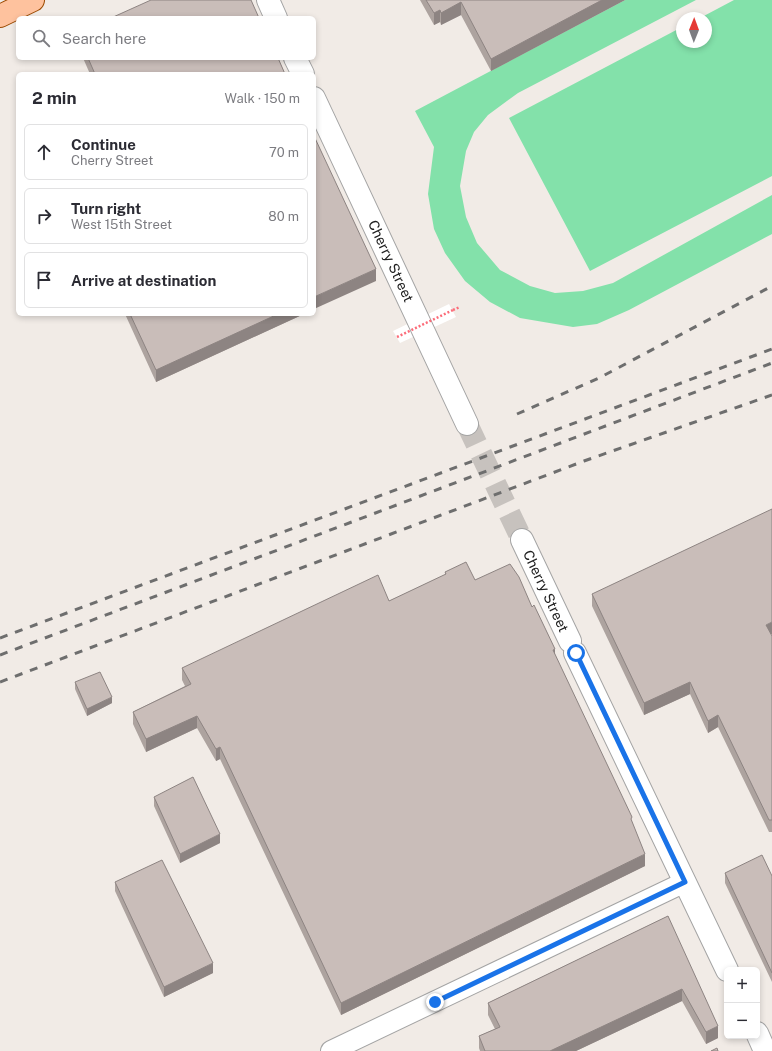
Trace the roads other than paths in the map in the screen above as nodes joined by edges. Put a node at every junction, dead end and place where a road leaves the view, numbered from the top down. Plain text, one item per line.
1 (33, 0) edge
2 (268, 0) edge
3 (0, 16) edge
4 (275, 16) edge
5 (296, 60) edge
6 (302, 72) edge
7 (316, 102) edge
8 (467, 424) tunnel mouth
9 (522, 540) tunnel mouth
10 (685, 882) junction
11 (726, 967) edge
12 (331, 1051) edge

1 - 3 main road
2 - 4 street
5 - 6 street
7 - 8 street, Cherry Street
9 - 10 street, Cherry Street
10 - 11 street, Cherry Street
10 - 12 street

